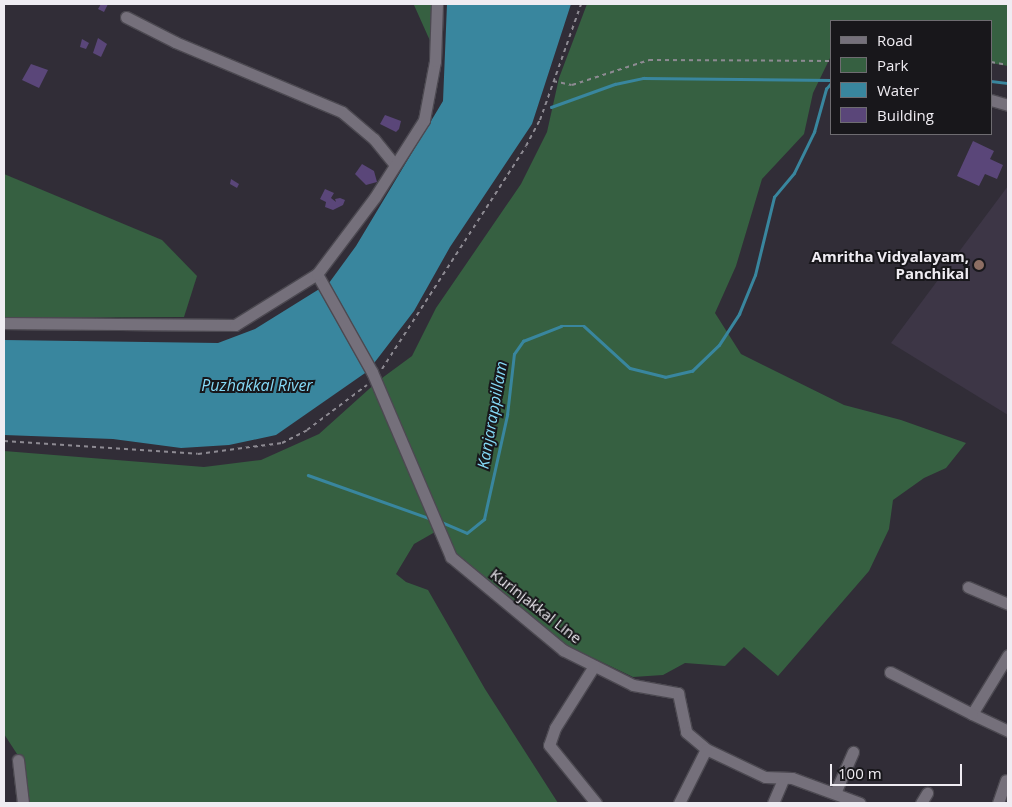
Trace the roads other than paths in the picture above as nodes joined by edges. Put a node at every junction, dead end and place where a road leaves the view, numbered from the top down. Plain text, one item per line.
1 (437, 4) edge
2 (126, 17) dead end
3 (992, 100) edge
4 (1008, 105) edge
5 (395, 165) junction
6 (319, 279) junction
7 (4, 323) edge
8 (968, 588) dead end
9 (1008, 604) edge
10 (1008, 655) edge
11 (594, 666) junction
12 (890, 672) dead end
13 (972, 714) junction
14 (1008, 731) edge
15 (706, 748) junction
16 (853, 752) dead end
17 (18, 760) dead end
18 (783, 779) junction
19 (1006, 780) dead end
20 (927, 792) dead end
21 (835, 793) junction
22 (23, 803) edge
23 (596, 803) edge
24 (679, 803) edge
25 (774, 803) edge
26 (860, 803) edge
27 (921, 803) edge
28 (998, 803) edge

1 - 5 street
2 - 5 street
3 - 4 street
5 - 6 street
6 - 7 street
6 - 11 street, Kurinjakkal Line
8 - 9 street
10 - 13 street
11 - 15 street, Kurinjakkal Line
11 - 23 street
12 - 13 street
13 - 14 street
15 - 18 street, Kurinjakkal Line
15 - 24 street
16 - 21 street
17 - 22 street
18 - 21 street, Kurinjakkal Line
18 - 25 street
19 - 28 street
20 - 27 street
21 - 26 street, Kurinjakkal Line

